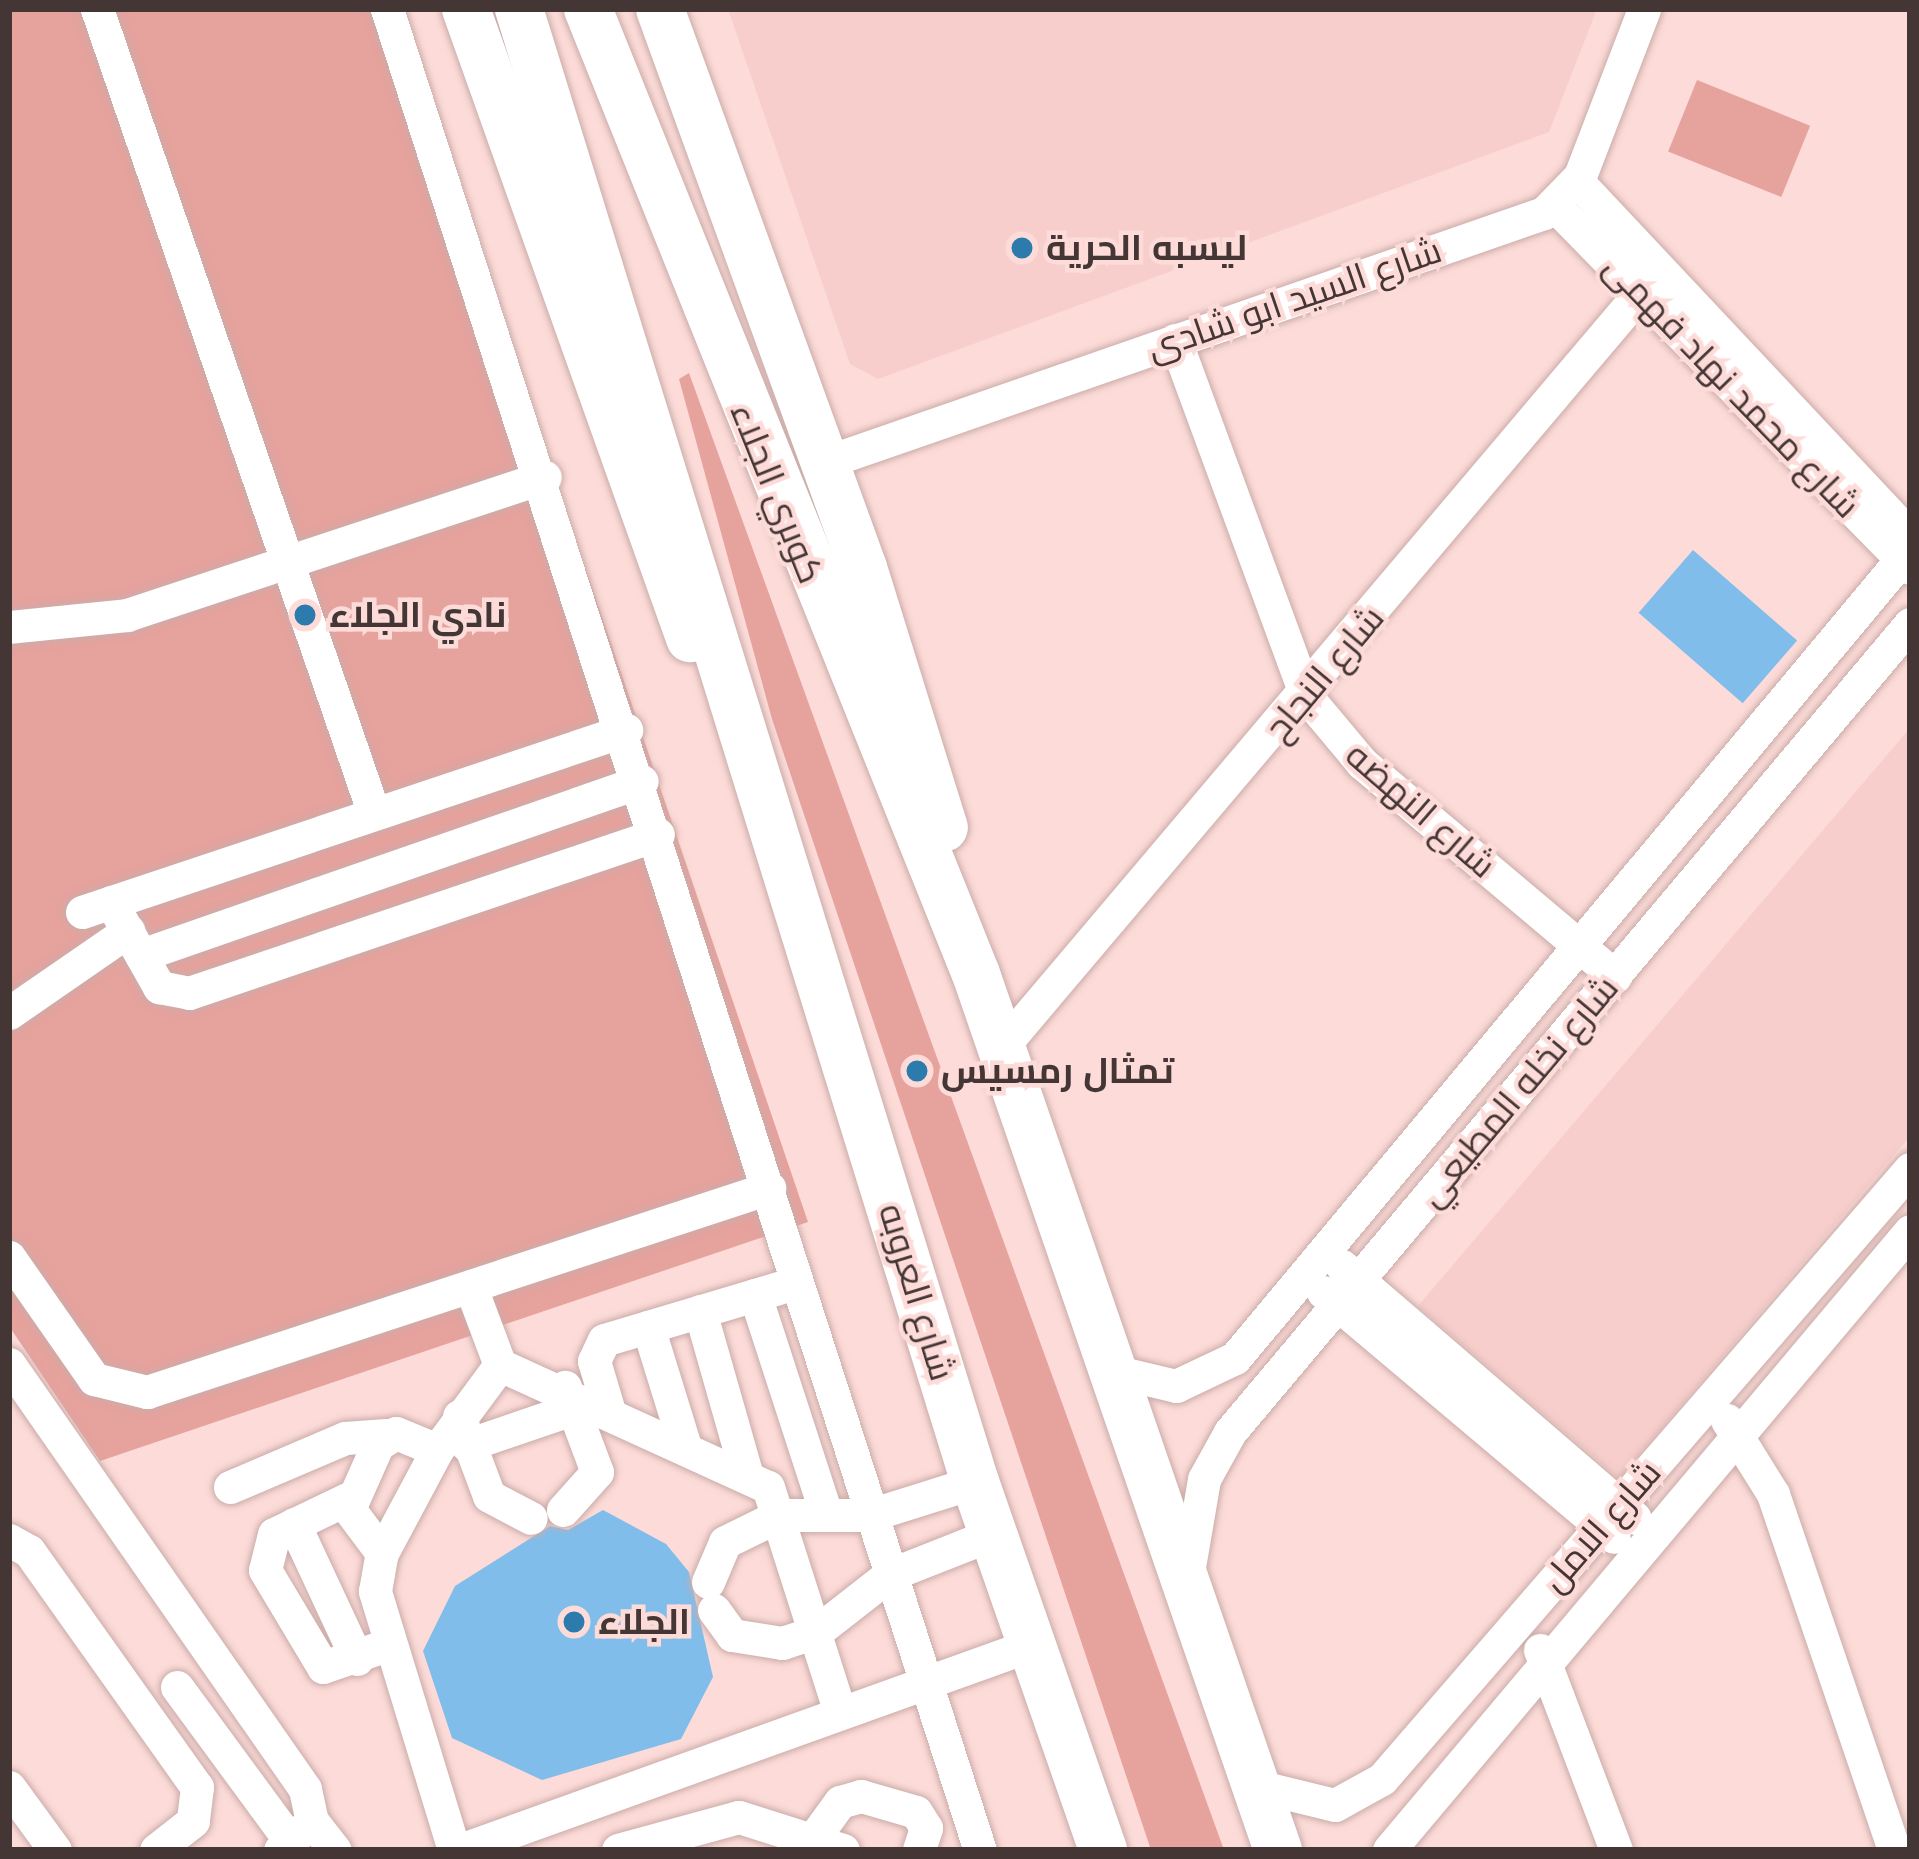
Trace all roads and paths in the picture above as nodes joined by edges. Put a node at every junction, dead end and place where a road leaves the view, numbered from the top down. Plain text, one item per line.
1 (97, 9) edge
2 (387, 9) edge
3 (466, 9) edge
4 (519, 9) edge
5 (588, 9) edge
6 (660, 9) edge
7 (1644, 9) edge
8 (1566, 193) junction
9 (1640, 293) junction
10 (1175, 340) junction
11 (826, 462) junction
12 (545, 477) junction
13 (1908, 553) edge
14 (287, 560) junction
15 (1910, 624) edge
16 (9, 627) edge
17 (1306, 696) junction
18 (746, 729) junction
19 (626, 730) junction
20 (642, 781) junction
21 (374, 814) junction
22 (658, 834) junction
23 (116, 925) junction
24 (1579, 946) junction
25 (976, 974) junction
26 (1615, 976) junction
27 (9, 1013) edge
28 (1001, 1048) junction
29 (1910, 1168) edge
30 (769, 1189) junction
31 (1910, 1231) edge
32 (9, 1257) edge
33 (1314, 1263) junction
34 (795, 1283) junction
35 (471, 1288) junction
36 (1348, 1292) junction
37 (755, 1295) junction
38 (700, 1311) junction
39 (648, 1327) junction
40 (9, 1364) edge
41 (500, 1365) junction
42 (1113, 1371) junction
43 (1710, 1400) junction
44 (584, 1401) junction
45 (1739, 1434) junction
46 (386, 1435) junction
47 (454, 1437) junction
48 (684, 1443) junction
49 (746, 1472) junction
50 (975, 1482) junction
51 (230, 1487) dead end
52 (351, 1497) junction
53 (826, 1514) junction
54 (780, 1515) junction
55 (870, 1515) junction
56 (1610, 1515) junction
57 (993, 1534) junction
58 (9, 1540) edge
59 (1646, 1546) junction
60 (382, 1553) junction
61 (889, 1574) junction
62 (1189, 1586) junction
63 (1522, 1618) junction
64 (816, 1632) junction
65 (1031, 1645) junction
66 (204, 1647) junction
67 (370, 1653) junction
68 (1547, 1663) junction
69 (925, 1683) junction
70 (177, 1687) dead end
71 (133, 1698) junction
72 (840, 1712) junction
73 (1257, 1786) junction
74 (9, 1787) edge
75 (294, 1838) edge
76 (828, 1844) edge
77 (55, 1850) edge
78 (157, 1850) edge
79 (335, 1850) edge
80 (457, 1850) edge
81 (618, 1850) edge
82 (919, 1850) edge
83 (980, 1850) edge
84 (1103, 1850) edge
85 (1278, 1850) edge
86 (1389, 1850) edge
87 (1616, 1850) edge
88 (1894, 1850) edge

1 - 14 street
2 - 12 street
3 - 18 highway
4 - 18 highway
5 - 25 highway, كوبري الجلاء
6 - 11 highway
7 - 8 street
8 - 9 street, شارع محمد نهاد فهمى
8 - 10 street, شارع السيد ابو شادى
8 - 13 street, شارع محمد نهاد فهمى
9 - 13 street, شارع محمد نهاد فهمى
9 - 17 street, شارع النجاح
10 - 11 street, شارع السيد ابو شادى
10 - 17 street, شارع النهضه
11 - 25 highway
12 - 14 street
12 - 19 street
13 - 24 street, شارع نخله المطيعي
14 - 16 street
14 - 21 street
15 - 26 street, شارع نخله المطيعي
17 - 24 street, شارع النهضه
17 - 28 street, شارع النجاح
18 - 50 highway, شارع العروبه
19 - 20 street
19 - 21 street
20 - 22 street
20 - 23 street
21 - 23 street
22 - 23 street
22 - 30 street
23 - 27 street
24 - 26 street, شارع النهضه
24 - 33 street, شارع نخله المطيعي
25 - 28 highway
26 - 36 street, شارع نخله المطيعي
28 - 42 highway
29 - 43 street, شارع الامل
30 - 34 street
30 - 35 street
31 - 45 street, شارع الامل
32 - 35 street
33 - 36 street
33 - 42 street, شارع نخله المطيعي
34 - 37 street
34 - 55 street
35 - 41 street
36 - 56 street
36 - 62 street, شارع نخله المطيعي
37 - 38 street
37 - 53 street
38 - 39 street
38 - 49 street
39 - 44 street
39 - 48 street
40 - 66 street
41 - 44 street
41 - 47 street
42 - 62 highway
43 - 45 street
43 - 56 street, شارع الامل
44 - 47 street
44 - 47 street
44 - 48 street
45 - 59 street, شارع الامل
45 - 88 street
46 - 47 street
46 - 51 street
46 - 52 street
47 - 60 street
48 - 49 street
49 - 54 street
50 - 55 street
50 - 57 highway, شارع العروبه
52 - 60 street
52 - 67 street
53 - 54 street
53 - 55 street
54 - 64 street
54 - 64 street
55 - 61 street
56 - 59 street
56 - 63 street, شارع الامل
57 - 61 street
57 - 65 highway, شارع العروبه
58 - 71 street
59 - 68 street, شارع الامل
60 - 67 street
61 - 64 street
61 - 69 street
62 - 73 highway
63 - 68 street
63 - 73 street, شارع الامل
64 - 72 street
65 - 69 street
65 - 84 highway, شارع العروبه
66 - 71 street
66 - 75 street
67 - 80 street
68 - 86 street, شارع الامل
68 - 87 street
69 - 72 street
69 - 83 street
70 - 75 street
71 - 78 street
72 - 80 street
73 - 85 highway
74 - 77 street
75 - 79 street
76 - 81 street
76 - 82 street

